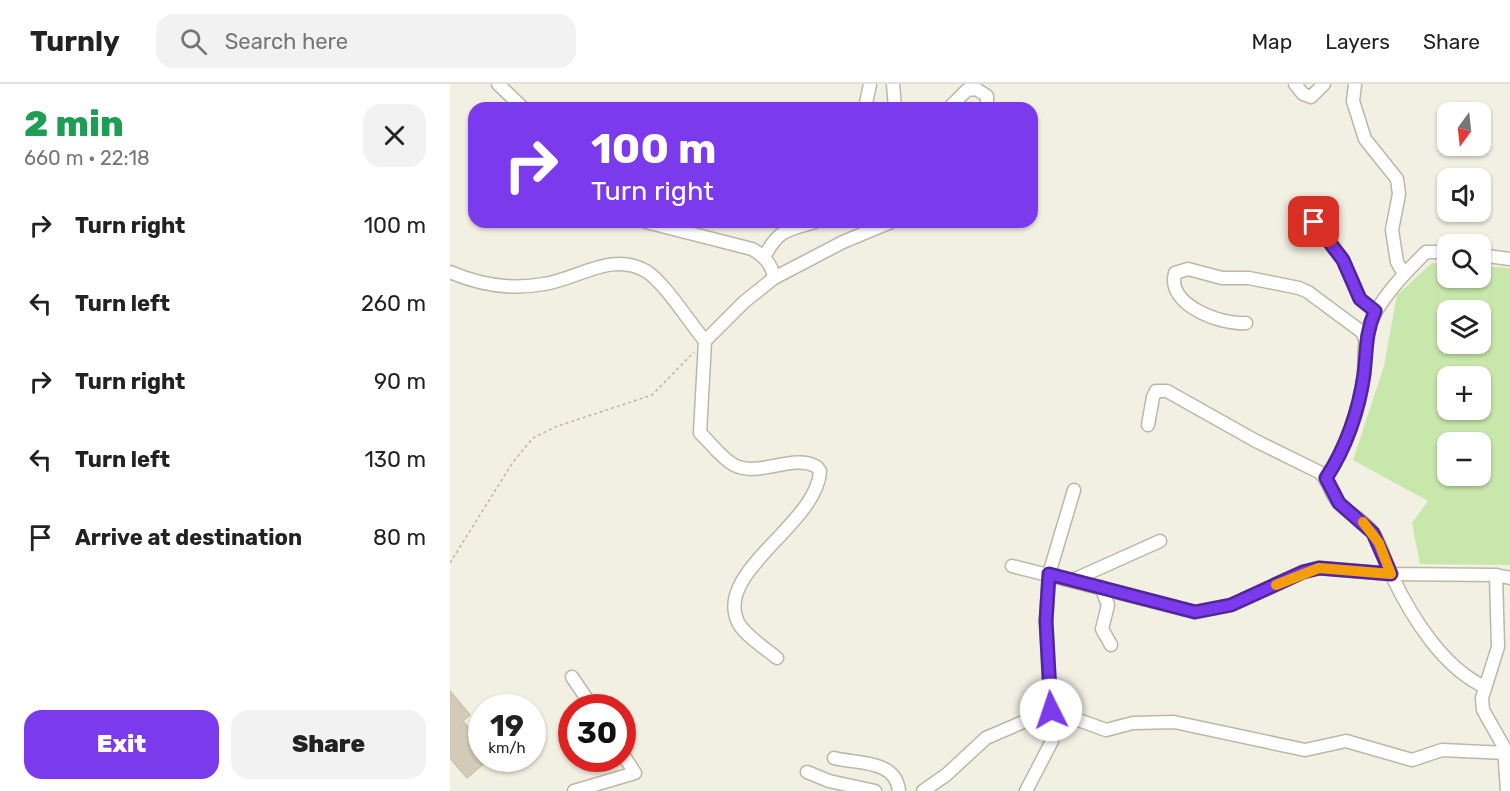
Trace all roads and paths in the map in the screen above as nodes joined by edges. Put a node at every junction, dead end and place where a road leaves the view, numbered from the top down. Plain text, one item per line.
1 (498, 84) edge
2 (870, 84) edge
3 (893, 84) edge
4 (1294, 84) edge
5 (1324, 84) edge
6 (1351, 86) edge
7 (516, 102) edge
8 (866, 102) edge
9 (894, 102) edge
10 (955, 102) edge
11 (987, 102) edge
12 (1314, 222) dead end
13 (671, 228) edge
14 (796, 228) edge
15 (877, 228) edge
16 (1437, 252) edge
17 (1491, 256) edge
18 (764, 257) junction
19 (1510, 259) edge
20 (450, 272) edge
21 (1404, 274) junction
22 (774, 278) junction
23 (1375, 311) junction
24 (1246, 323) dead end
25 (1365, 339) junction
26 (705, 341) junction
27 (1148, 425) dead end
28 (1326, 478) junction
29 (1074, 490) dead end
30 (1160, 541) dead end
31 (450, 563) edge
32 (1012, 566) dead end
33 (1049, 574) junction
34 (1391, 574) junction
35 (1496, 575) junction
36 (1510, 578) edge
37 (1073, 580) junction
38 (1101, 587) junction
39 (1111, 645) dead end
40 (777, 658) dead end
41 (573, 677) dead end
42 (1485, 687) junction
43 (584, 694) edge
44 (1051, 710) junction
45 (1506, 753) junction
46 (834, 758) dead end
47 (635, 772) edge
48 (807, 772) dead end
49 (574, 791) edge
50 (875, 791) edge
51 (899, 791) edge
52 (923, 791) edge
53 (1026, 791) edge
54 (1507, 791) edge

1 - 7 street
2 - 8 street
3 - 9 street
4 - 5 street
6 - 21 street
10 - 11 street
12 - 23 street
13 - 18 street
14 - 18 street
15 - 22 street
16 - 21 street
17 - 19 street
18 - 22 street
20 - 26 street
21 - 23 street
22 - 26 street
23 - 25 street
24 - 25 street
25 - 28 street
26 - 31 path
26 - 40 street
27 - 28 street
28 - 34 street
29 - 33 street
30 - 37 street
32 - 33 street
33 - 37 street
33 - 44 street
34 - 35 street
34 - 38 street
34 - 42 street
35 - 36 street
35 - 42 street
37 - 38 street
38 - 39 street
41 - 43 street
42 - 45 street
44 - 45 street
44 - 52 street
44 - 53 street
45 - 54 street
46 - 51 street
47 - 49 street
48 - 50 street

